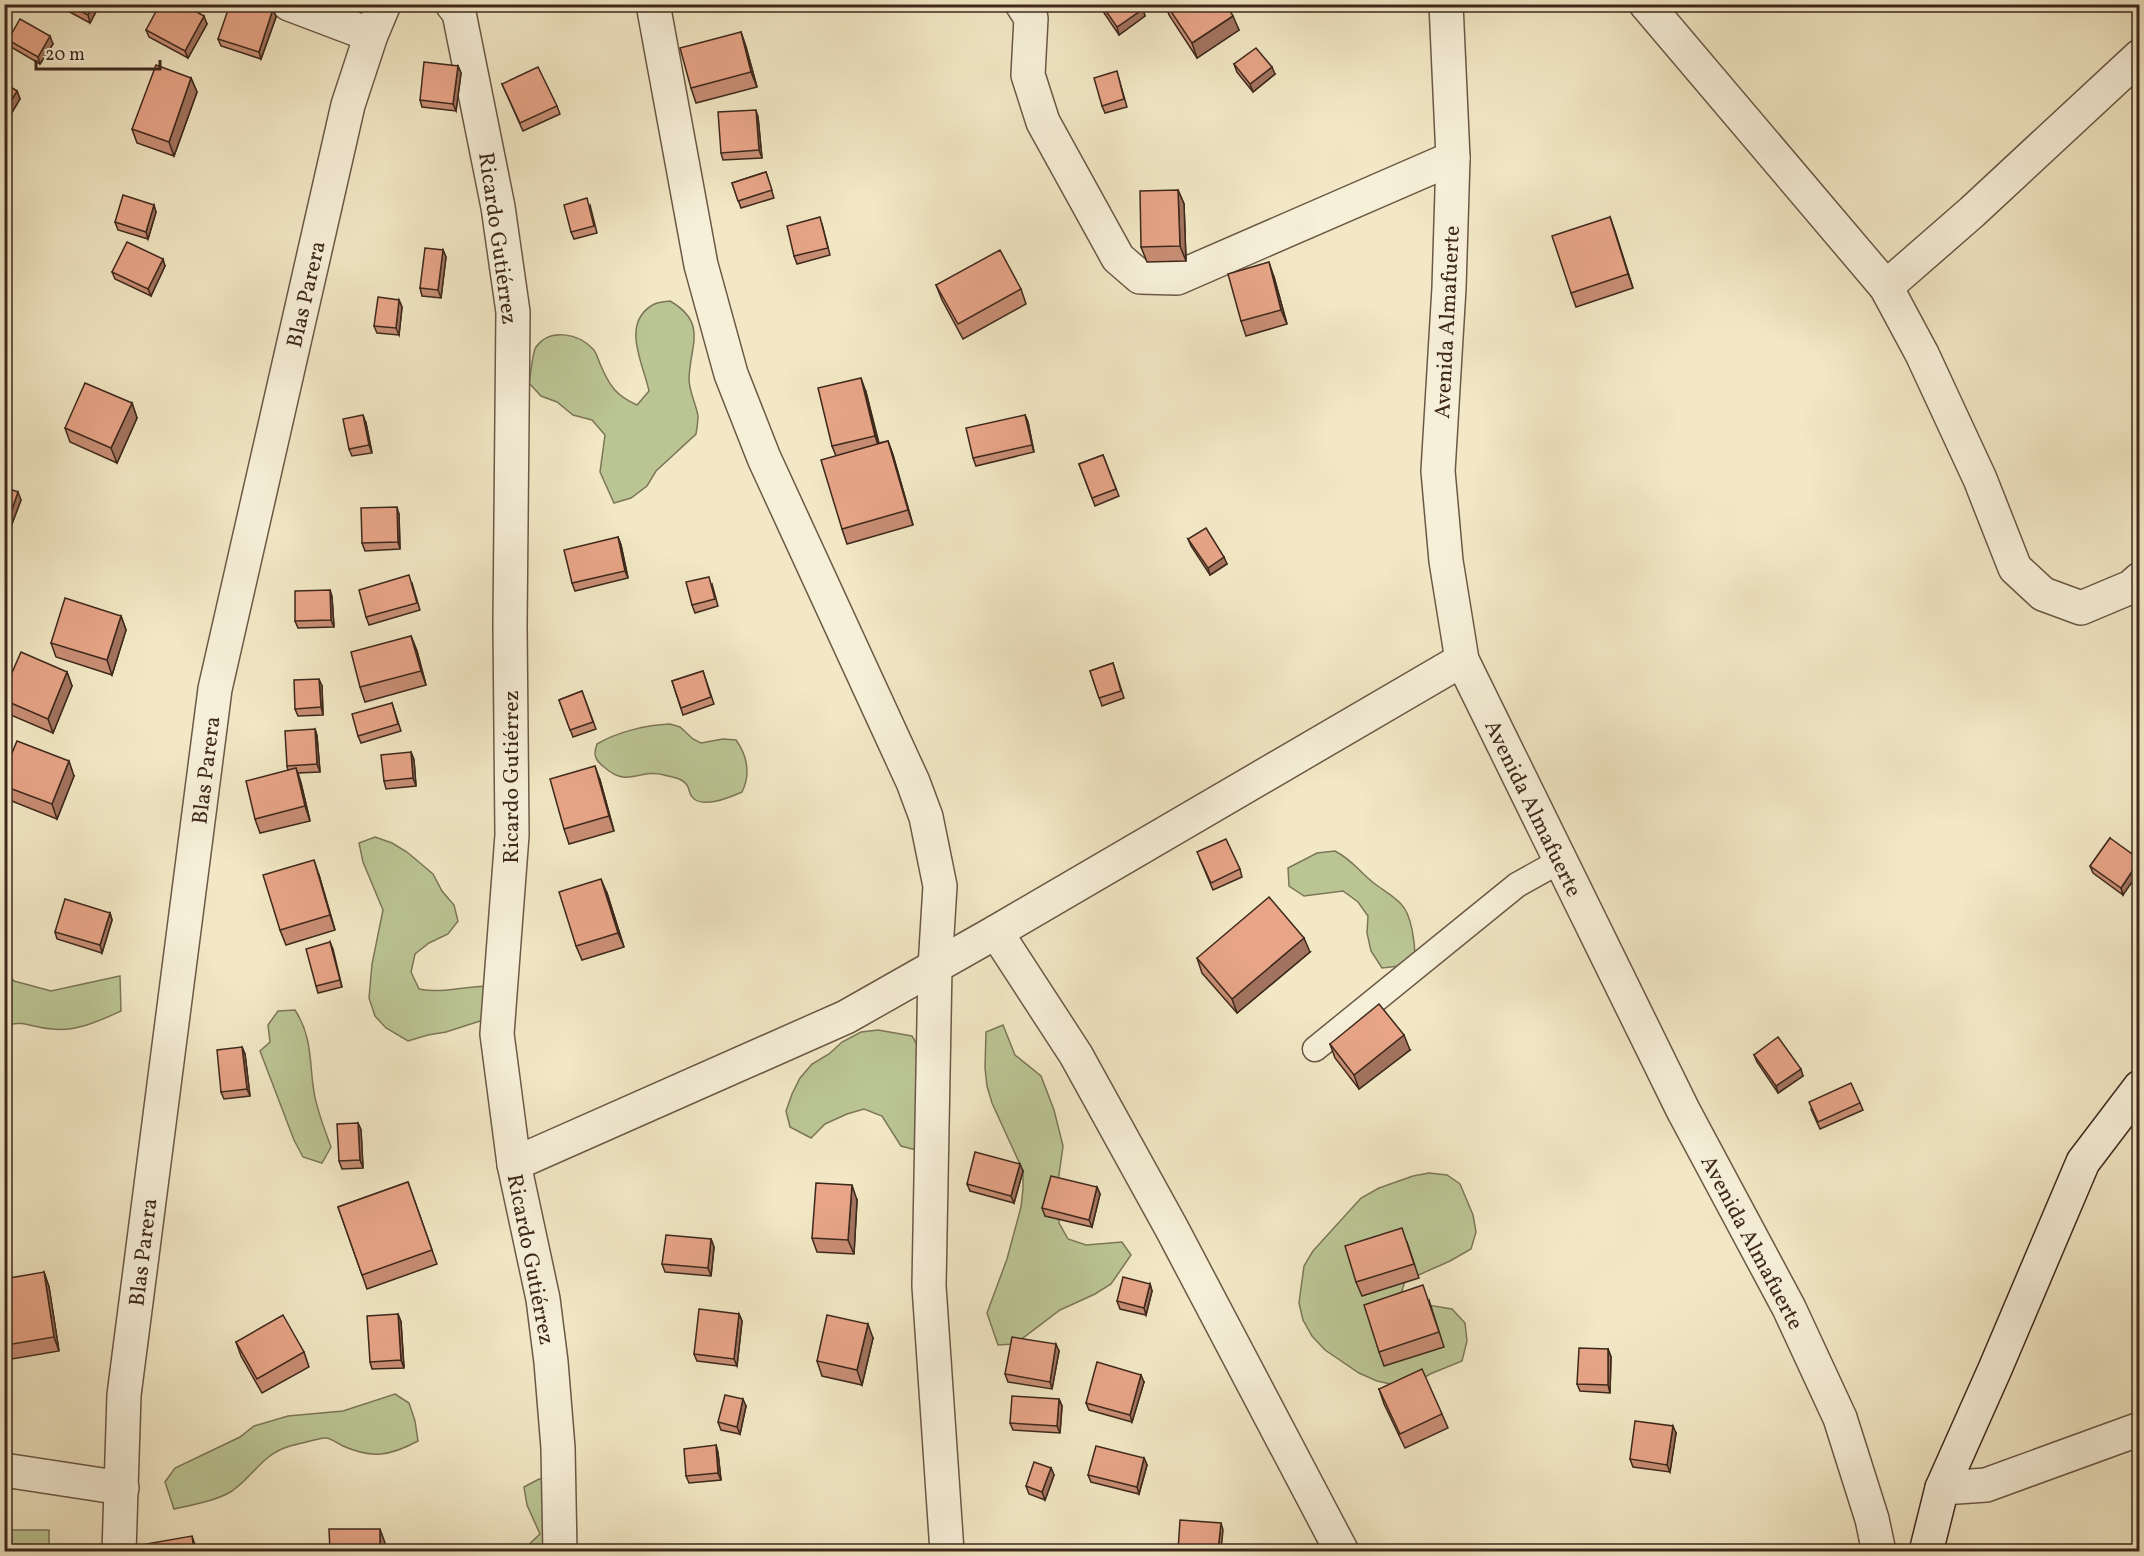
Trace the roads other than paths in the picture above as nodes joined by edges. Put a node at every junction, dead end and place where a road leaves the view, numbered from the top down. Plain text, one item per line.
1 (289, 4) edge
2 (384, 4) edge
3 (452, 4) edge
4 (653, 4) edge
5 (1022, 4) edge
6 (1446, 4) edge
7 (1646, 4) edge
8 (371, 35) junction
9 (2139, 56) edge
10 (1453, 158) junction
11 (1886, 287) junction
12 (2139, 579) edge
13 (1462, 660) junction
14 (1560, 861) junction
15 (996, 932) junction
16 (934, 967) junction
17 (1315, 1049) dead end
18 (2139, 1087) edge
19 (514, 1164) junction
20 (2139, 1429) edge
21 (4, 1470) edge
22 (122, 1488) junction
23 (1942, 1488) junction
24 (119, 1551) edge
25 (560, 1551) edge
26 (947, 1551) edge
27 (1342, 1551) edge
28 (1880, 1551) edge
29 (1926, 1551) edge

1 - 8 street
2 - 8 street, Blas Parera
3 - 19 street, Ricardo Gutiérrez
4 - 16 street
5 - 10 street
6 - 10 street, Avenida Almafuerte
7 - 11 street
8 - 22 street, Blas Parera
9 - 11 street
10 - 13 street, Avenida Almafuerte
11 - 12 street
13 - 14 street, Avenida Almafuerte
13 - 15 street
14 - 17 lane
14 - 28 street, Avenida Almafuerte
15 - 16 street
15 - 27 street
16 - 19 street
16 - 26 street
18 - 23 street
19 - 25 street, Ricardo Gutiérrez
20 - 23 street
21 - 22 street
22 - 24 street, Blas Parera
23 - 29 street

